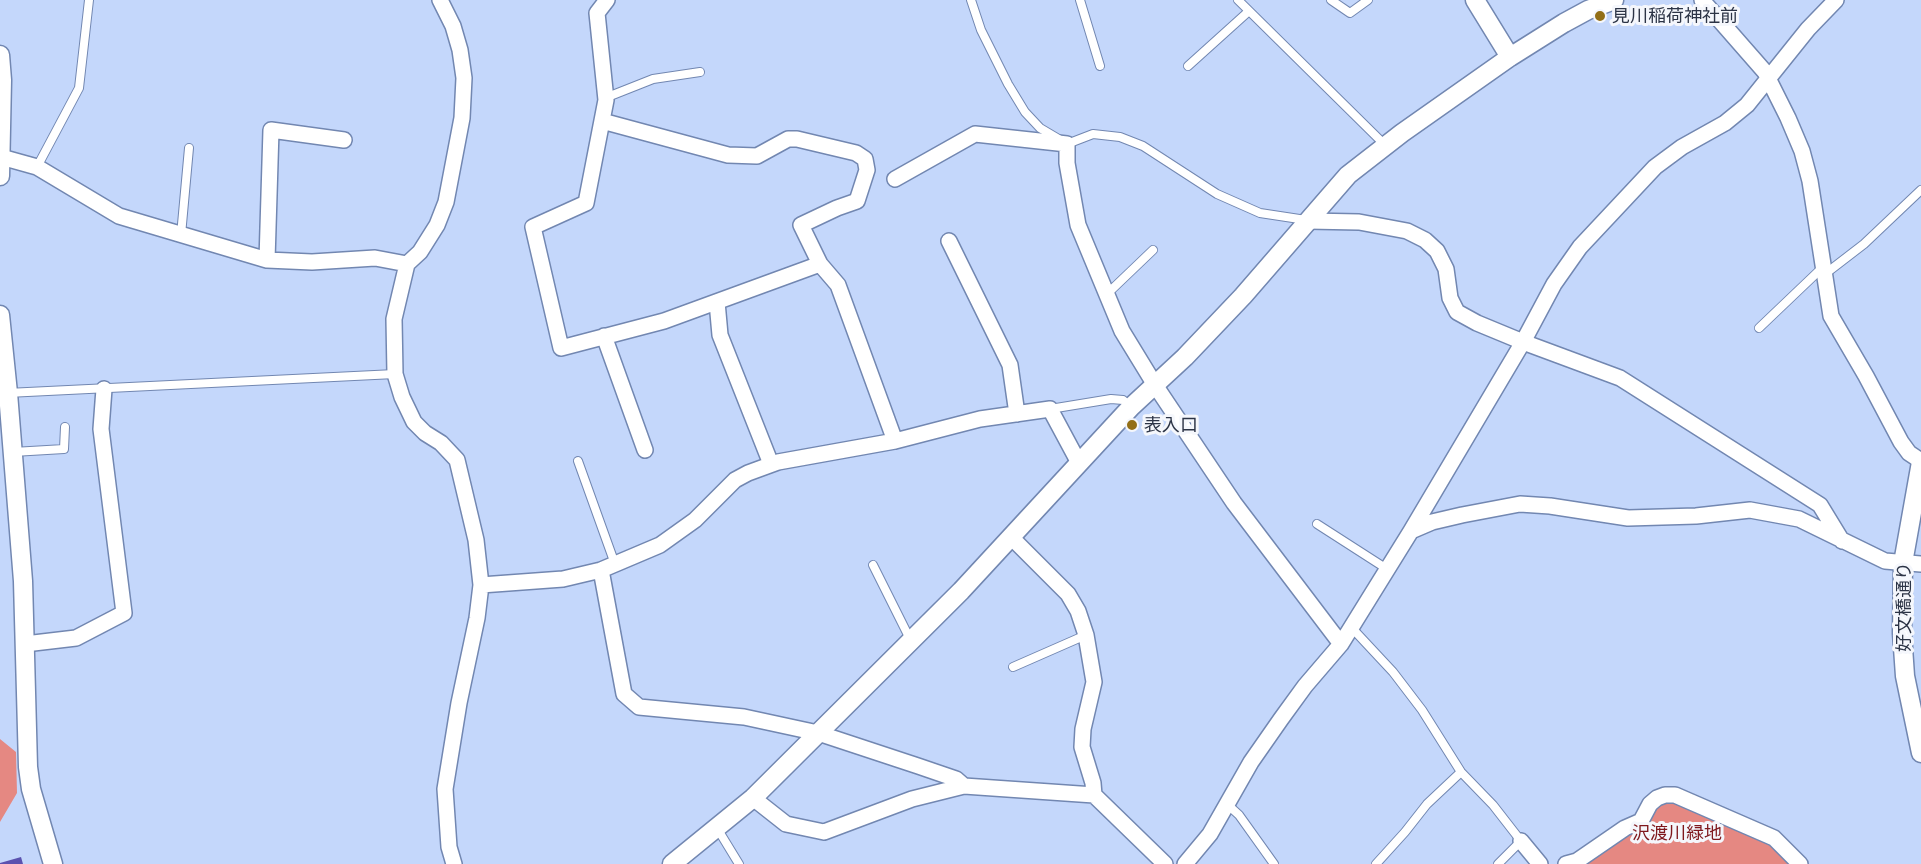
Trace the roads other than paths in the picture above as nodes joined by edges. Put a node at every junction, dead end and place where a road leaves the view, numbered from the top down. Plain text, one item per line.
1 (89, 0) edge
2 (440, 0) edge
3 (607, 0) edge
4 (971, 0) edge
5 (1080, 0) edge
6 (1238, 0) edge
7 (1331, 0) edge
8 (1368, 0) edge
9 (1475, 0) edge
10 (1614, 0) edge
11 (1702, 0) edge
12 (1836, 0) edge
13 (1249, 11) junction
14 (0, 55) edge
15 (1510, 57) junction
16 (1100, 66) dead end
17 (1188, 66) dead end
18 (700, 72) dead end
19 (1768, 81) junction
20 (605, 98) junction
21 (602, 121) junction
22 (344, 140) dead end
23 (1067, 144) junction
24 (1386, 146) junction
25 (189, 148) dead end
26 (1, 157) edge
27 (37, 167) junction
28 (0, 176) edge
29 (895, 179) dead end
30 (1921, 190) edge
31 (1308, 220) junction
32 (181, 235) junction
33 (949, 241) dead end
34 (1153, 250) dead end
35 (267, 260) junction
36 (407, 264) junction
37 (820, 264) junction
38 (1824, 271) junction
39 (1107, 294) junction
40 (717, 302) junction
41 (0, 315) edge
42 (1759, 328) dead end
43 (604, 336) junction
44 (1523, 342) junction
45 (395, 374) junction
46 (1155, 385) junction
47 (104, 389) junction
48 (4, 394) edge
49 (1131, 407) junction
50 (1050, 409) junction
51 (1017, 414) junction
52 (65, 427) dead end
53 (895, 441) junction
54 (645, 450) dead end
55 (13, 452) junction
56 (578, 461) dead end
57 (1921, 461) edge
58 (1079, 463) junction
59 (771, 464) junction
60 (1317, 524) dead end
61 (1411, 531) junction
62 (1012, 538) junction
63 (1842, 541) junction
64 (1912, 564) edge
65 (873, 565) dead end
66 (608, 567) junction
67 (1387, 569) junction
68 (481, 585) junction
69 (1351, 627) junction
70 (1086, 635) junction
71 (911, 640) junction
72 (25, 644) junction
73 (1341, 644) junction
74 (1012, 667) dead end
75 (818, 733) junction
76 (1921, 753) edge
77 (1461, 772) junction
78 (964, 786) junction
79 (1094, 795) junction
80 (753, 798) junction
81 (1228, 805) junction
82 (717, 828) junction
83 (1521, 841) junction
84 (53, 864) edge
85 (454, 864) edge
86 (672, 864) edge
87 (739, 864) edge
88 (1165, 864) edge
89 (1185, 864) edge
90 (1275, 864) edge
91 (1376, 864) edge
92 (1498, 864) edge
93 (1540, 864) edge
94 (1566, 864) edge
95 (1800, 864) edge

1 - 27 lane
2 - 36 street
3 - 20 street
4 - 23 lane
5 - 16 lane
6 - 13 lane
7 - 8 lane
9 - 15 street
10 - 15 street
11 - 19 street
12 - 19 street
13 - 17 lane
13 - 24 lane
14 - 26 street
15 - 24 street
18 - 20 lane
19 - 38 street
19 - 44 street
20 - 21 street
21 - 37 street
21 - 43 street
22 - 35 street
23 - 29 street
23 - 31 lane
23 - 39 street
24 - 31 street
25 - 32 lane
26 - 27 street
26 - 28 street
27 - 32 street
30 - 38 lane
31 - 44 street
31 - 46 street
32 - 35 street
33 - 51 street
34 - 39 lane
35 - 36 street
36 - 45 street
37 - 40 street
37 - 53 street
38 - 42 lane
38 - 57 street
39 - 46 street
40 - 43 street
40 - 59 street
41 - 48 street
43 - 54 street
44 - 61 street
44 - 63 street
45 - 47 lane
45 - 68 street
46 - 49 street
46 - 73 street
47 - 48 lane
47 - 72 street
48 - 55 street
49 - 50 lane
49 - 58 street
50 - 51 street
50 - 58 street
51 - 53 street
52 - 55 lane
53 - 59 street
55 - 72 street
56 - 66 lane
57 - 64 street, 好文橋通り
58 - 62 street
59 - 66 street
60 - 67 lane
61 - 63 street
61 - 67 street
62 - 70 street
62 - 71 street
63 - 64 street
64 - 76 street, 好文橋通り
65 - 71 lane
66 - 68 street
66 - 75 street
67 - 69 street
68 - 85 street
69 - 73 street
69 - 77 lane
70 - 74 lane
70 - 79 street
71 - 75 street
72 - 84 street
73 - 81 street
75 - 78 street
75 - 80 street
77 - 83 lane
77 - 91 lane
78 - 79 street
78 - 80 street
79 - 88 street
80 - 82 street
81 - 89 street
81 - 90 lane
82 - 86 street
82 - 87 lane
83 - 92 lane
83 - 93 street
94 - 95 street

